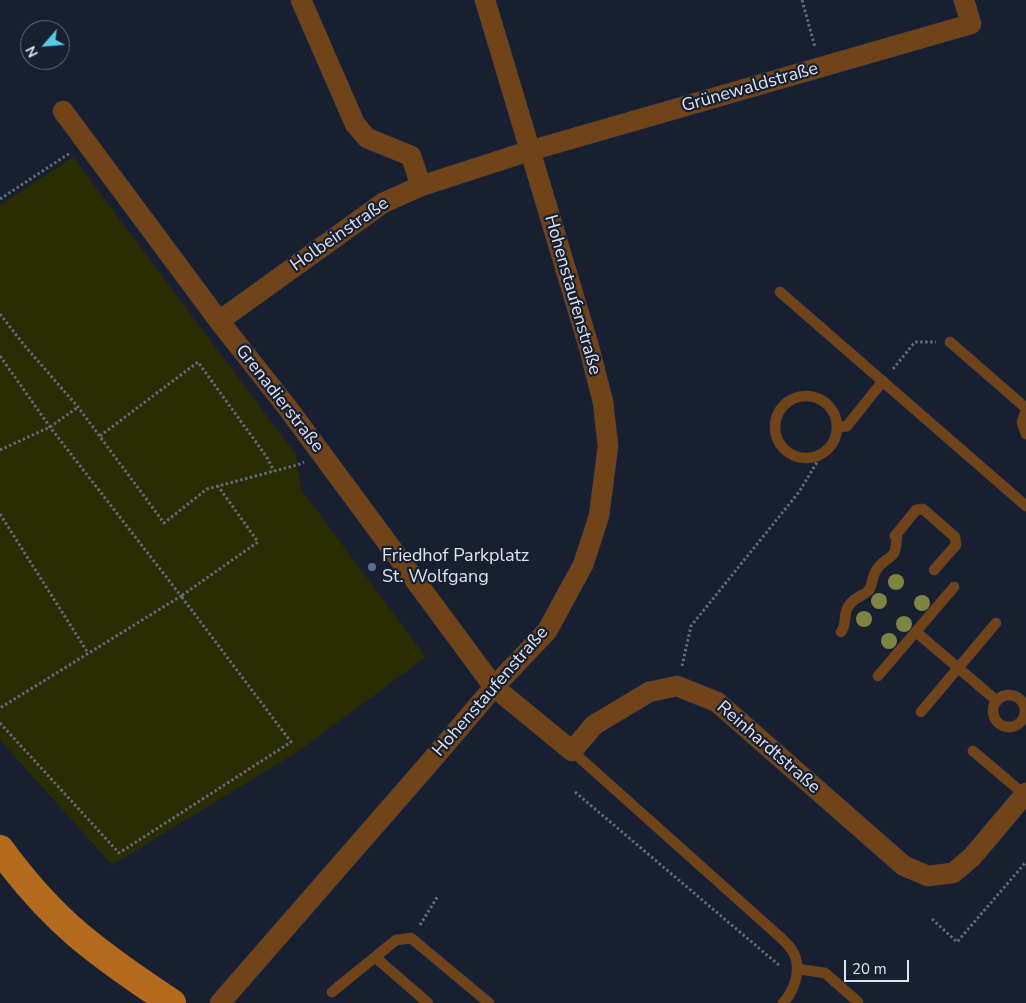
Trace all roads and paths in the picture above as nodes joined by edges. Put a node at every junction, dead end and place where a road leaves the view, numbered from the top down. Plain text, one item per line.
1 (301, 0) edge
2 (485, 0) edge
3 (802, 0) edge
4 (964, 0) edge
5 (821, 67) junction
6 (63, 111) dead end
7 (87, 142) junction
8 (529, 151) junction
9 (421, 186) junction
10 (0, 199) edge
11 (780, 292) dead end
12 (0, 314) edge
13 (219, 321) junction
14 (915, 342) dead end
15 (950, 342) dead end
16 (0, 356) edge
17 (883, 381) junction
18 (78, 406) junction
19 (1026, 409) edge
20 (50, 427) junction
21 (837, 428) junction
22 (1026, 434) edge
23 (100, 436) junction
24 (0, 450) edge
25 (321, 453) junction
26 (822, 454) junction
27 (274, 471) junction
28 (218, 486) junction
29 (1026, 506) edge
30 (0, 514) edge
31 (934, 570) dead end
32 (954, 587) dead end
33 (181, 596) junction
34 (996, 623) dead end
35 (841, 632) dead end
36 (916, 632) junction
37 (88, 653) junction
38 (958, 668) junction
39 (878, 676) dead end
40 (677, 686) junction
41 (494, 687) junction
42 (997, 701) dead end
43 (0, 708) edge
44 (921, 712) dead end
45 (0, 723) edge
46 (572, 751) junction
47 (974, 751) dead end
48 (575, 792) dead end
49 (1026, 794) edge
50 (0, 849) edge
51 (1026, 862) edge
52 (438, 896) dead end
53 (932, 919) dead end
54 (411, 938) junction
55 (375, 957) junction
56 (798, 969) junction
57 (796, 980) junction
58 (332, 992) dead end
59 (858, 1002) edge
60 (172, 1003) edge
61 (220, 1003) edge
62 (428, 1003) edge
63 (489, 1003) edge
64 (783, 1003) edge

1 - 9 street
2 - 8 street, Hohenstaufenstraße
3 - 5 path
4 - 5 street, Grünewaldstraße
5 - 8 street, Grünewaldstraße
6 - 7 street, Grenadierstraße
7 - 10 path
7 - 13 street, Grenadierstraße
8 - 9 street, Holbeinstraße
8 - 41 street, Hohenstaufenstraße
9 - 13 street, Holbeinstraße
11 - 17 lane
12 - 18 path
13 - 25 street, Grenadierstraße
14 - 17 path
15 - 19 lane
16 - 20 path
17 - 21 lane
17 - 29 lane
18 - 20 path
18 - 23 path
19 - 22 lane
20 - 24 path
20 - 33 path
21 - 26 lane
21 - 26 lane
23 - 27 path
23 - 28 path
25 - 27 path
25 - 41 street, Grenadierstraße
26 - 40 path
27 - 28 path
28 - 33 path
30 - 37 path
31 - 35 lane
32 - 36 lane
33 - 37 path
33 - 45 path
34 - 38 lane
36 - 38 lane
36 - 39 lane
37 - 43 path
38 - 42 lane
38 - 44 lane
40 - 46 street
40 - 49 street, Reinhardtstraße
41 - 46 street
41 - 61 street, Hohenstaufenstraße
46 - 56 lane
47 - 49 lane
48 - 57 path
50 - 60 main road
51 - 53 path
52 - 54 path
54 - 55 lane
54 - 63 lane
55 - 58 lane
55 - 62 lane
56 - 57 lane
56 - 59 lane
57 - 64 lane

